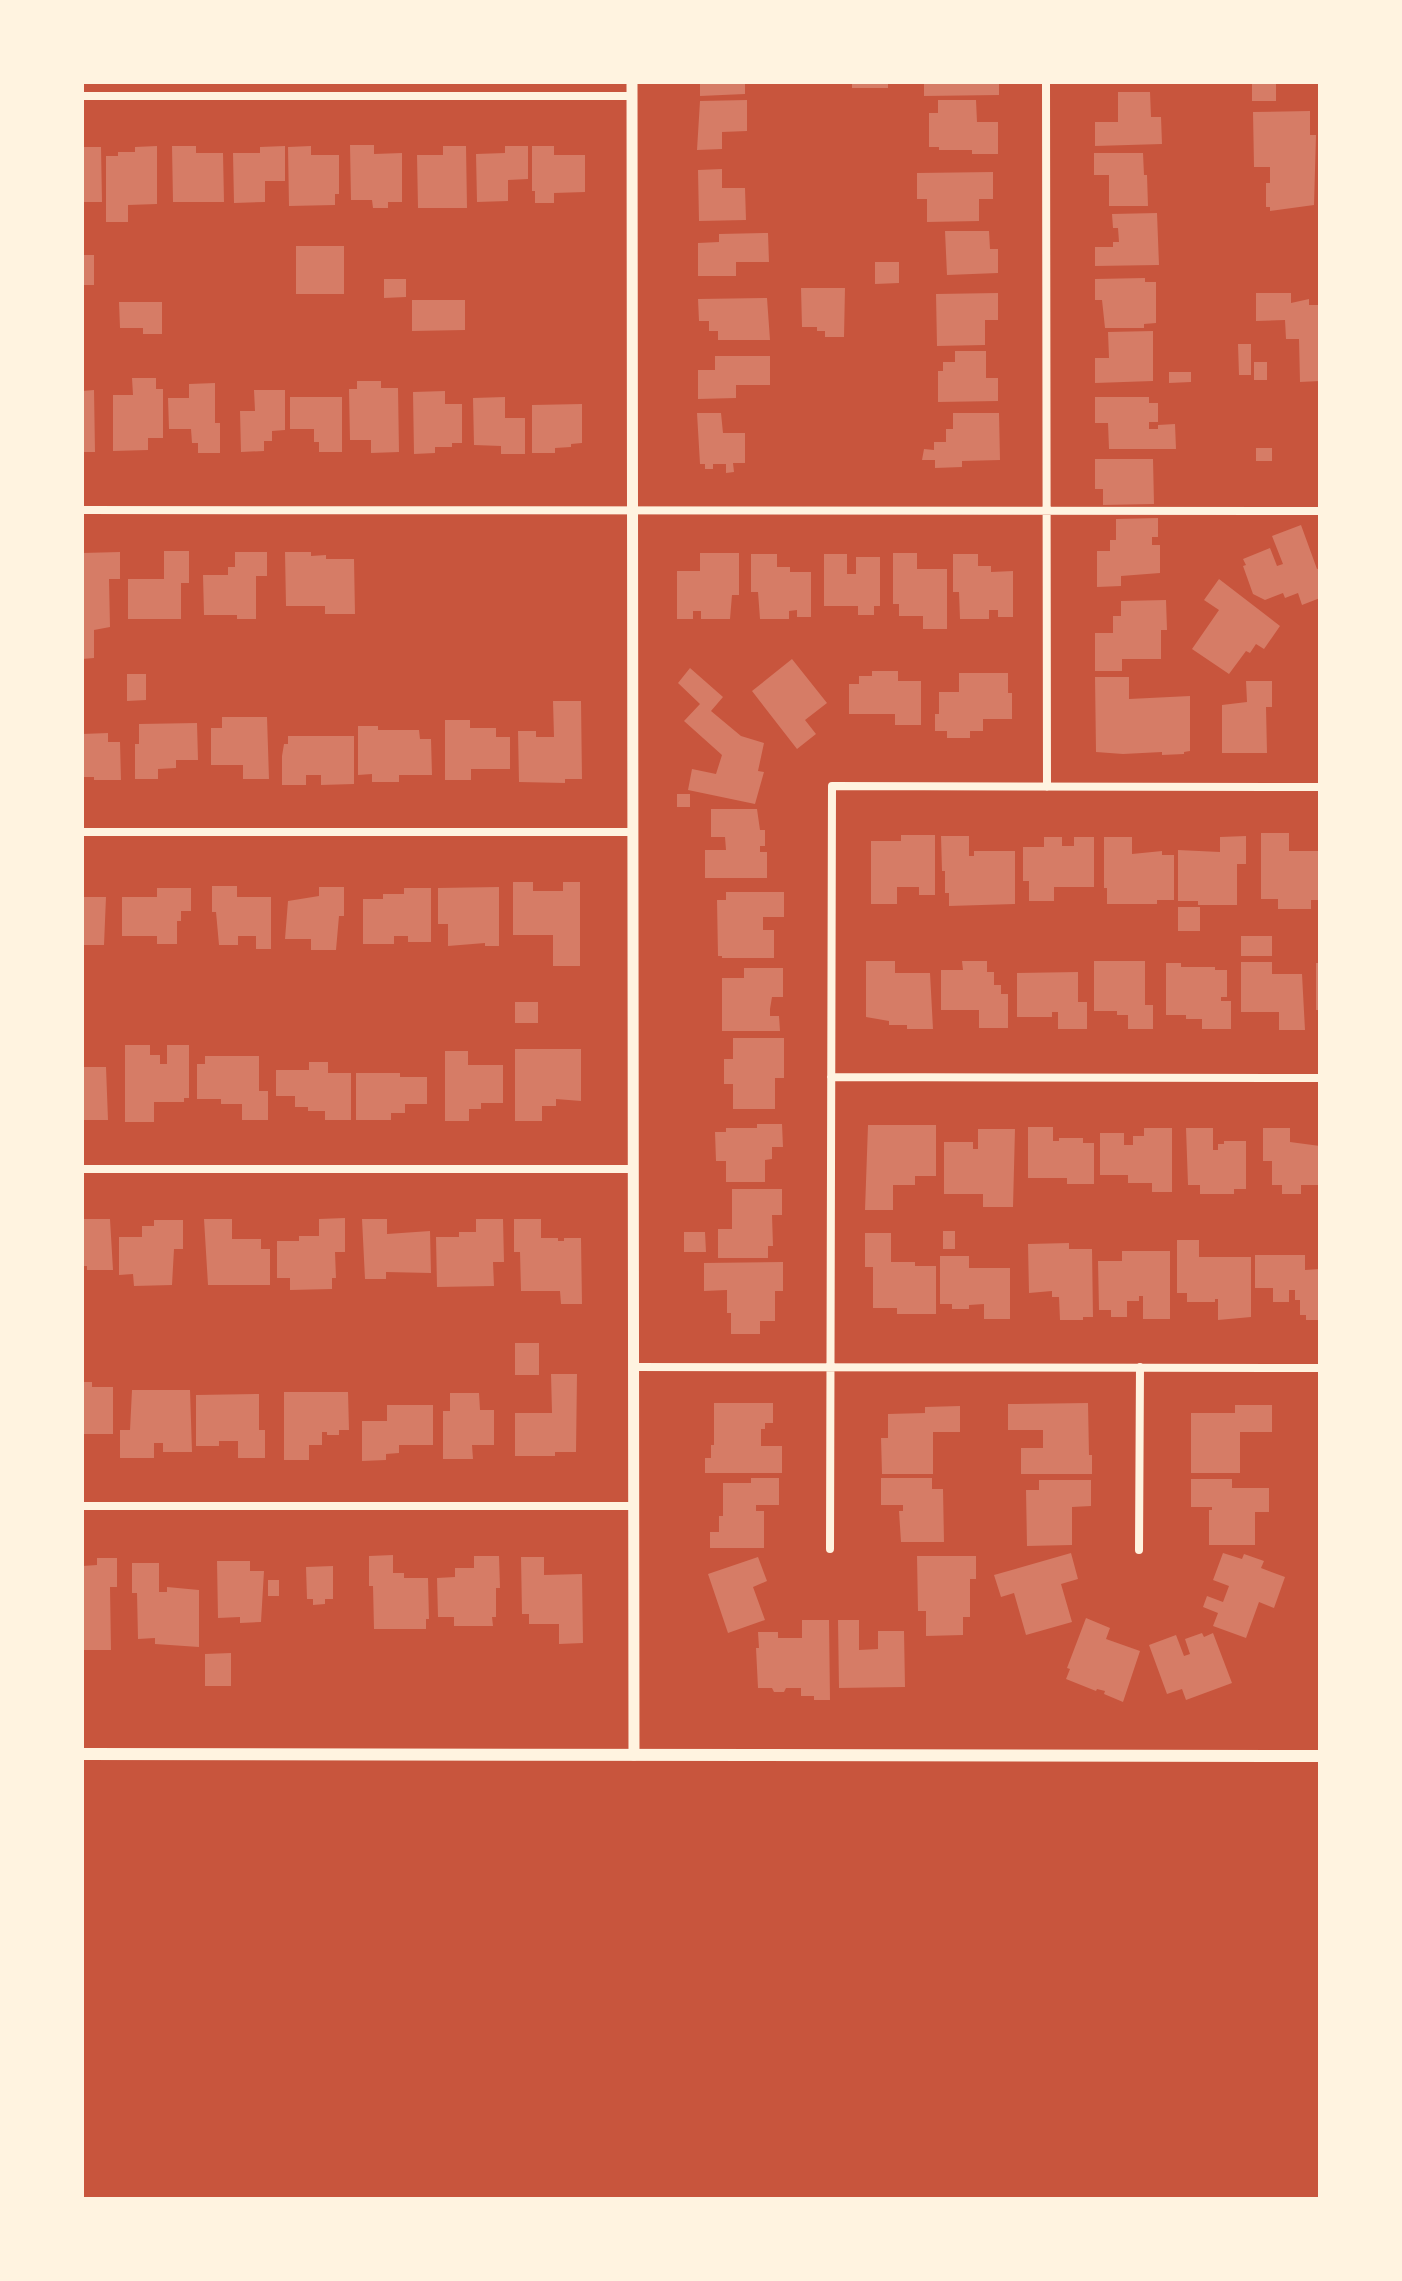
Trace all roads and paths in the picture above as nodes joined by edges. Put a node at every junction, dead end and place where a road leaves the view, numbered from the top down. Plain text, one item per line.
1 (632, 82) edge
2 (1046, 82) edge
3 (82, 96) edge
4 (632, 96) junction
5 (82, 510) edge
6 (633, 511) junction
7 (1047, 511) junction
8 (1320, 511) edge
9 (1047, 787) junction
10 (1320, 787) edge
11 (82, 832) edge
12 (633, 832) junction
13 (831, 1077) junction
14 (1320, 1078) edge
15 (82, 1169) edge
16 (633, 1169) junction
17 (633, 1367) junction
18 (831, 1367) junction
19 (1140, 1367) junction
20 (1320, 1368) edge
21 (82, 1506) edge
22 (634, 1506) junction
23 (830, 1549) dead end
24 (1139, 1550) dead end
25 (82, 1754) edge
26 (634, 1755) junction
27 (1320, 1756) edge

1 - 4 street
2 - 7 street
3 - 4 street
4 - 6 street
5 - 6 street
6 - 7 street
6 - 12 street
7 - 8 street
7 - 9 street
9 - 10 street
9 - 13 street
11 - 12 street
12 - 16 street
13 - 14 street
13 - 18 street
15 - 16 street
16 - 17 street
17 - 18 street
17 - 22 street
18 - 19 street
18 - 23 street
19 - 20 street
19 - 24 street
21 - 22 street
22 - 26 street
25 - 26 main road
26 - 27 main road

